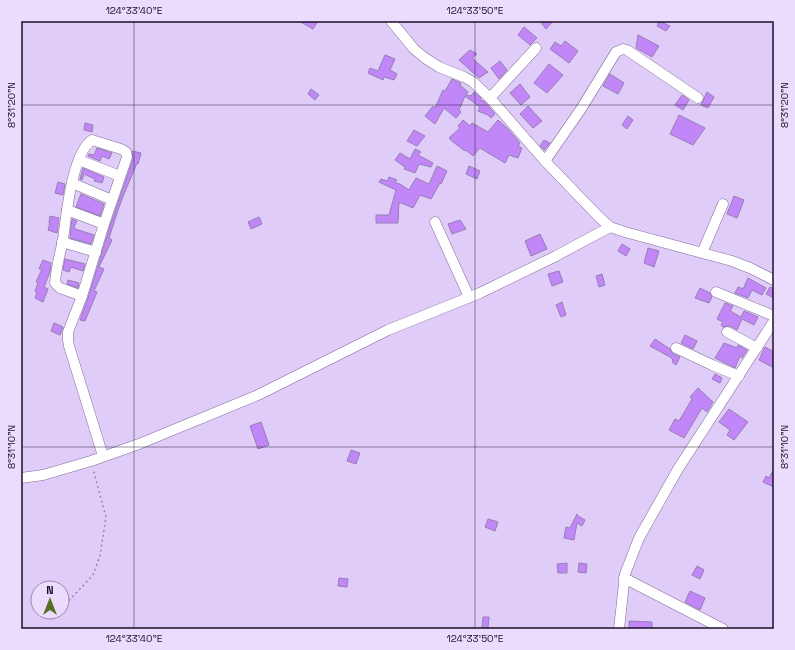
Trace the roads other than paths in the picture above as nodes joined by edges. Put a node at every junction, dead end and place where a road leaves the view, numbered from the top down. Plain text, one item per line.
1 (391, 21) edge
2 (536, 48) dead end
3 (490, 98) junction
4 (698, 98) dead end
5 (79, 160) junction
6 (545, 161) junction
7 (120, 176) junction
8 (72, 183) junction
9 (112, 200) junction
10 (723, 204) dead end
11 (67, 210) junction
12 (435, 222) dead end
13 (104, 224) junction
14 (610, 226) junction
15 (62, 242) junction
16 (96, 252) junction
17 (702, 253) junction
18 (774, 280) edge
19 (716, 292) dead end
20 (82, 296) junction
21 (469, 297) junction
22 (774, 316) edge
23 (774, 321) edge
24 (727, 332) dead end
25 (676, 348) dead end
26 (757, 348) junction
27 (739, 376) junction
28 (103, 456) junction
29 (21, 478) edge
30 (624, 578) junction
31 (619, 629) edge
32 (723, 629) edge

1 - 3 street
2 - 3 street
3 - 6 street
4 - 6 street
5 - 7 street
5 - 7 street
5 - 8 street
6 - 14 street
7 - 9 street
8 - 9 street
8 - 11 street
9 - 13 street
10 - 17 street
11 - 13 street
11 - 15 street
12 - 21 street
13 - 16 street
14 - 17 street
14 - 21 street
15 - 16 street
15 - 20 street
16 - 20 street
17 - 18 street
19 - 22 street
20 - 28 street
21 - 28 street
23 - 26 street
24 - 26 street
25 - 27 street
26 - 27 street
27 - 30 street
28 - 29 street
30 - 31 street
30 - 32 street

